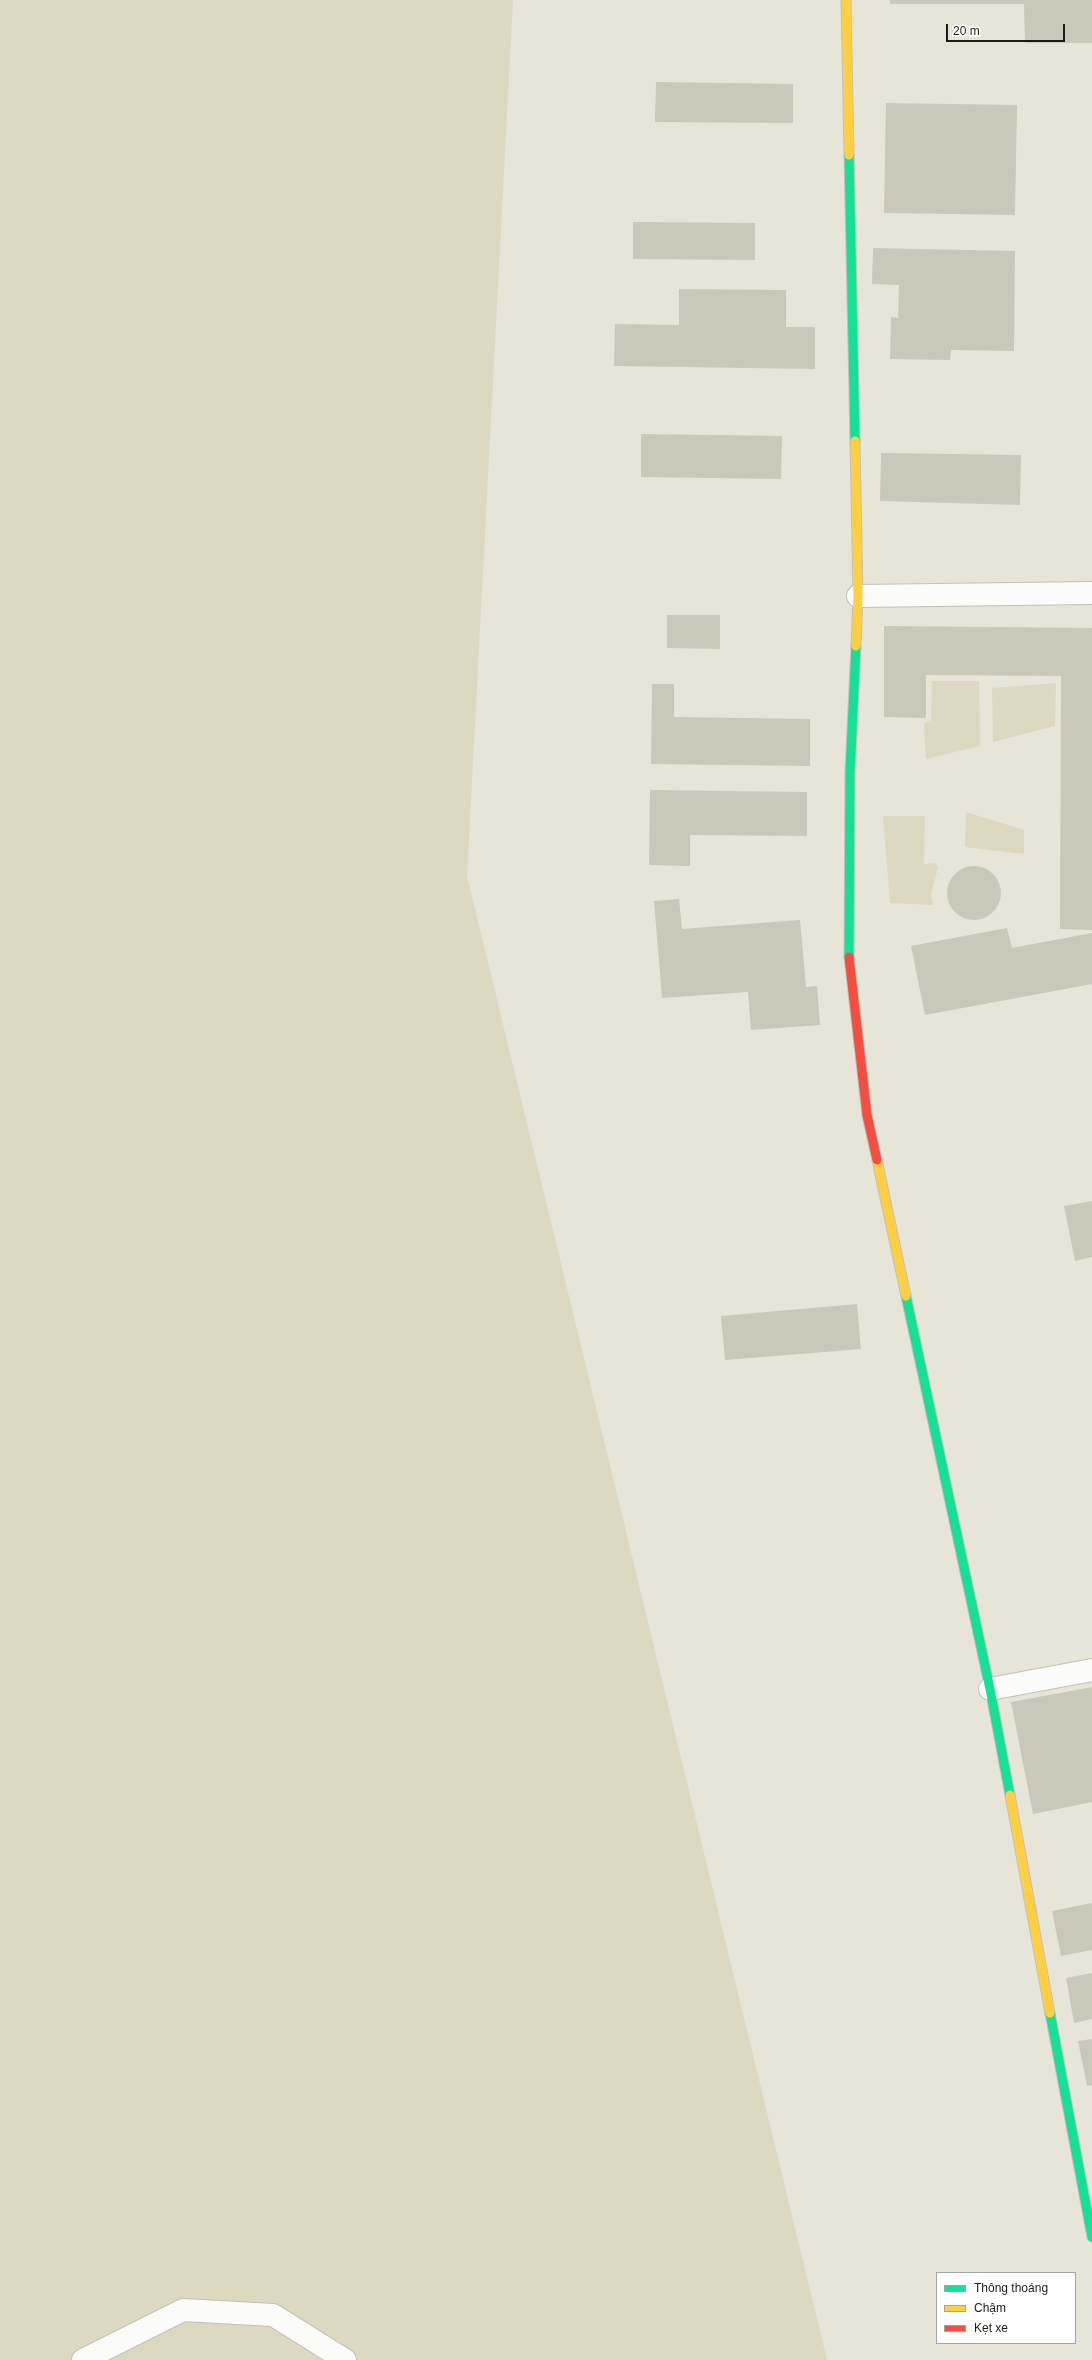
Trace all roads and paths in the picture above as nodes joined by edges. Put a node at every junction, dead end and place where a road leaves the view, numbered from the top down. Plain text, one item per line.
1 (846, 0) edge
2 (1092, 593) edge
3 (858, 596) junction
4 (1092, 1670) edge
5 (990, 1689) junction
6 (1092, 2237) edge
7 (83, 2360) edge
8 (345, 2360) edge

1 - 3 street
2 - 3 street
3 - 5 street
4 - 5 street
5 - 6 street
7 - 8 street

